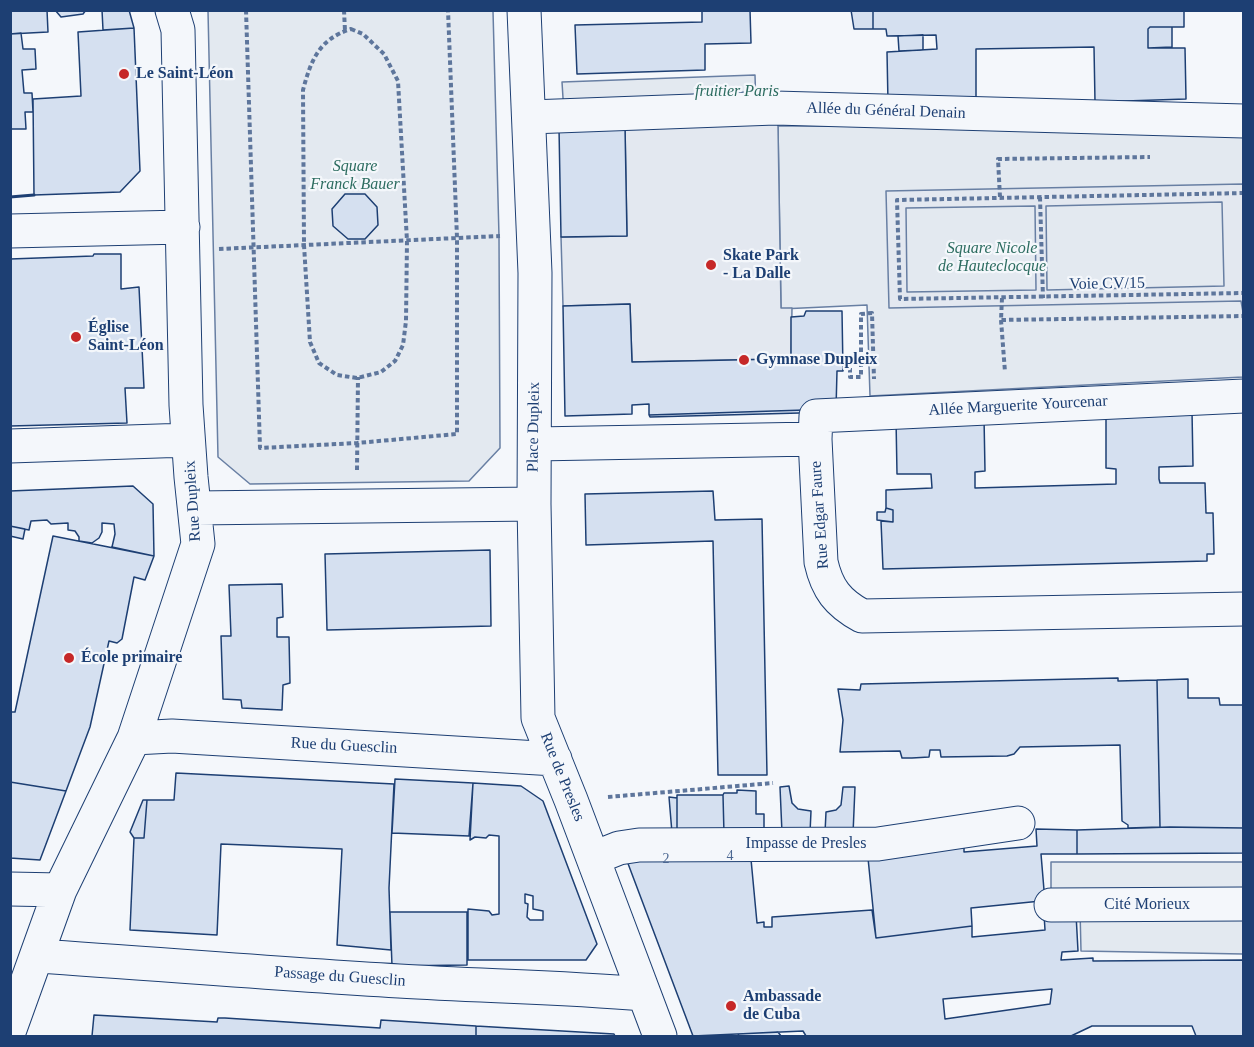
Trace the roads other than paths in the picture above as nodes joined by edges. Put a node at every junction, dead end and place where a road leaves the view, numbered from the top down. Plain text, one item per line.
1 (172, 10) edge
2 (524, 10) edge
3 (530, 117) junction
4 (1244, 121) edge
5 (10, 231) edge
6 (183, 239) junction
7 (1244, 396) edge
8 (188, 440) junction
9 (815, 440) junction
10 (535, 444) junction
11 (10, 446) edge
12 (534, 504) junction
13 (195, 508) junction
14 (1244, 609) edge
15 (134, 738) junction
16 (555, 759) junction
17 (1018, 822) dead end
18 (594, 858) junction
19 (10, 889) edge
20 (60, 890) junction
21 (1244, 904) edge
22 (1051, 905) dead end
23 (37, 956) junction
24 (644, 994) junction
25 (10, 1029) edge
26 (660, 1036) edge

1 - 6 street, Rue Dupleix
2 - 3 street, Place Dupleix
3 - 4 street, Allée du Général Denain
3 - 10 street, Place Dupleix
5 - 6 street
6 - 8 street, Rue Dupleix
7 - 9 street, Allée Marguerite Yourcenar
8 - 11 street
8 - 13 street, Rue Dupleix
9 - 10 street, Rue Edgar Faure
9 - 14 street, Rue Edgar Faure
10 - 12 street, Place Dupleix
12 - 13 street
12 - 16 street, Rue de Presles
13 - 15 street, Rue Dupleix
15 - 16 street, Rue du Guesclin
15 - 20 street, Rue Dupleix
16 - 18 street, Rue de Presles
17 - 18 street, Impasse de Presles
18 - 24 street, Rue de Presles
19 - 20 street
20 - 23 street, Rue Dupleix
21 - 22 street, Cité Morieux
23 - 24 street, Passage du Guesclin
23 - 25 street, Rue Dupleix
24 - 26 street, Rue de Presles

